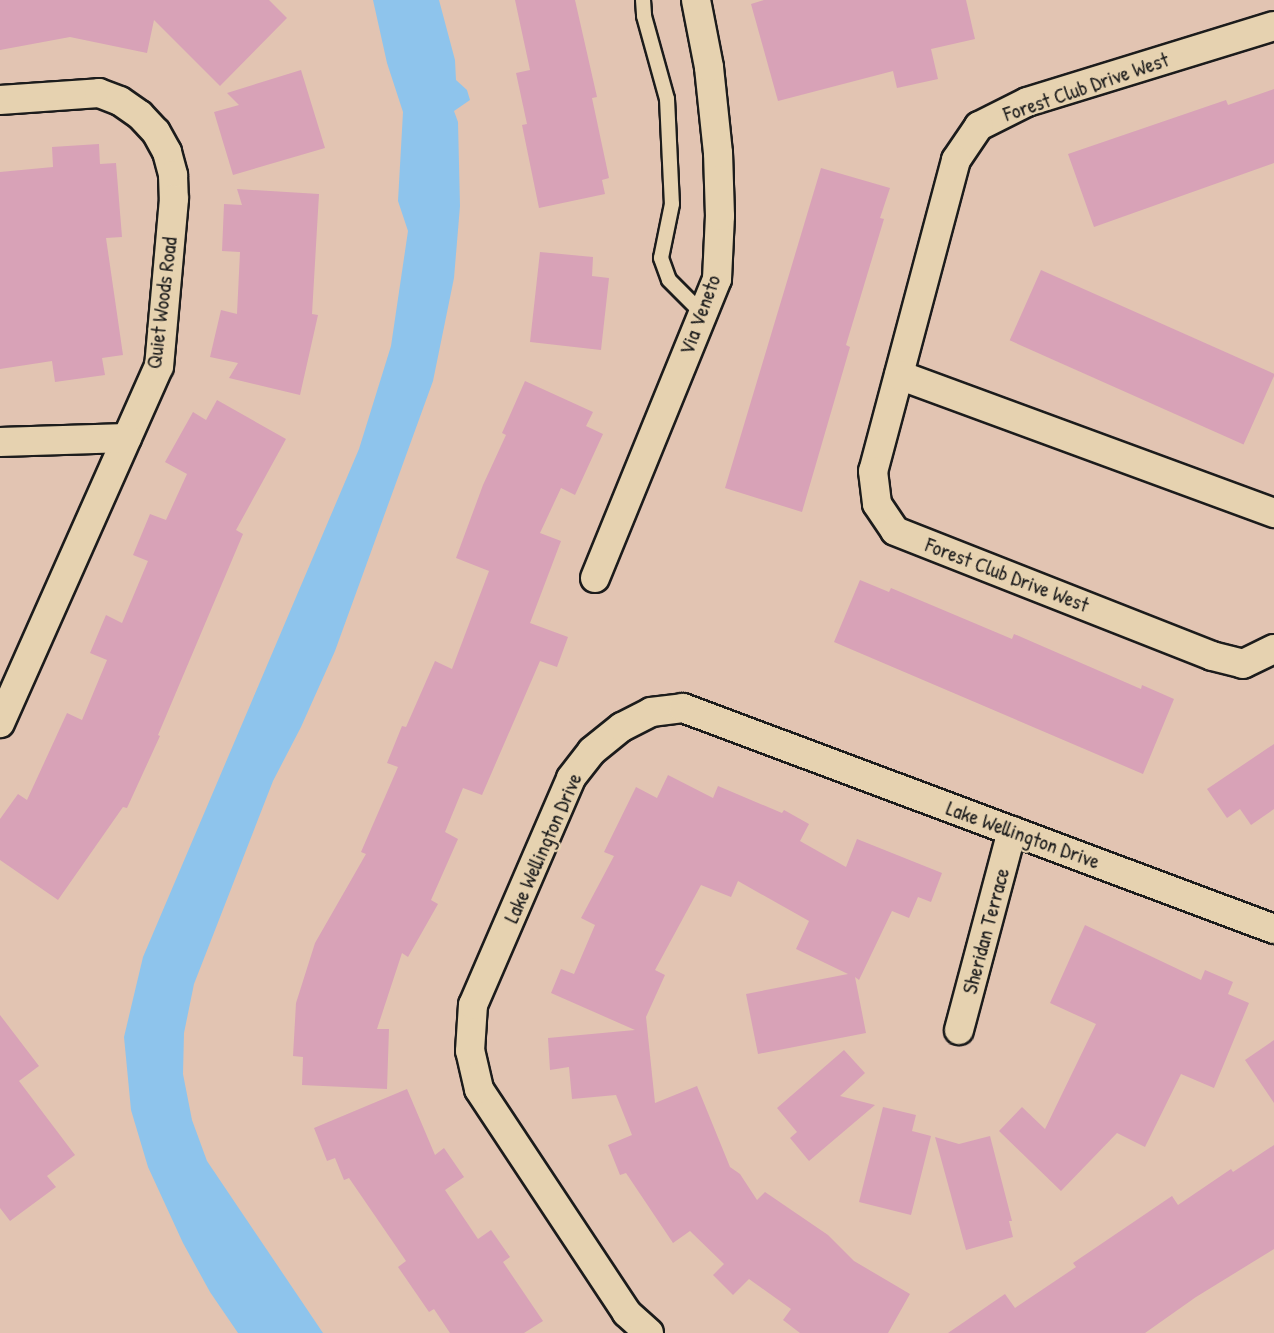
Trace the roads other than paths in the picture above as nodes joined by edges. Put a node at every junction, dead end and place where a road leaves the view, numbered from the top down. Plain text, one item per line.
1 (643, 0) edge
2 (696, 0) edge
3 (1274, 26) edge
4 (0, 100) edge
5 (703, 314) junction
6 (898, 375) junction
7 (127, 438) junction
8 (0, 442) edge
9 (1274, 513) edge
10 (595, 578) dead end
11 (1274, 649) edge
12 (0, 723) edge
13 (1012, 831) junction
14 (1274, 929) edge
15 (959, 1030) dead end
16 (650, 1333) edge

1 - 5 lane
2 - 5 street, Via Veneto
3 - 6 street, Forest Club Drive West
4 - 7 street, Quiet Woods Road
5 - 10 street, Via Veneto
6 - 9 street
6 - 11 street, Forest Club Drive West
7 - 8 street
7 - 12 street, Quiet Woods Road
13 - 14 street, Lake Wellington Drive
13 - 15 street, Sheridan Terrace
13 - 16 street, Lake Wellington Drive

